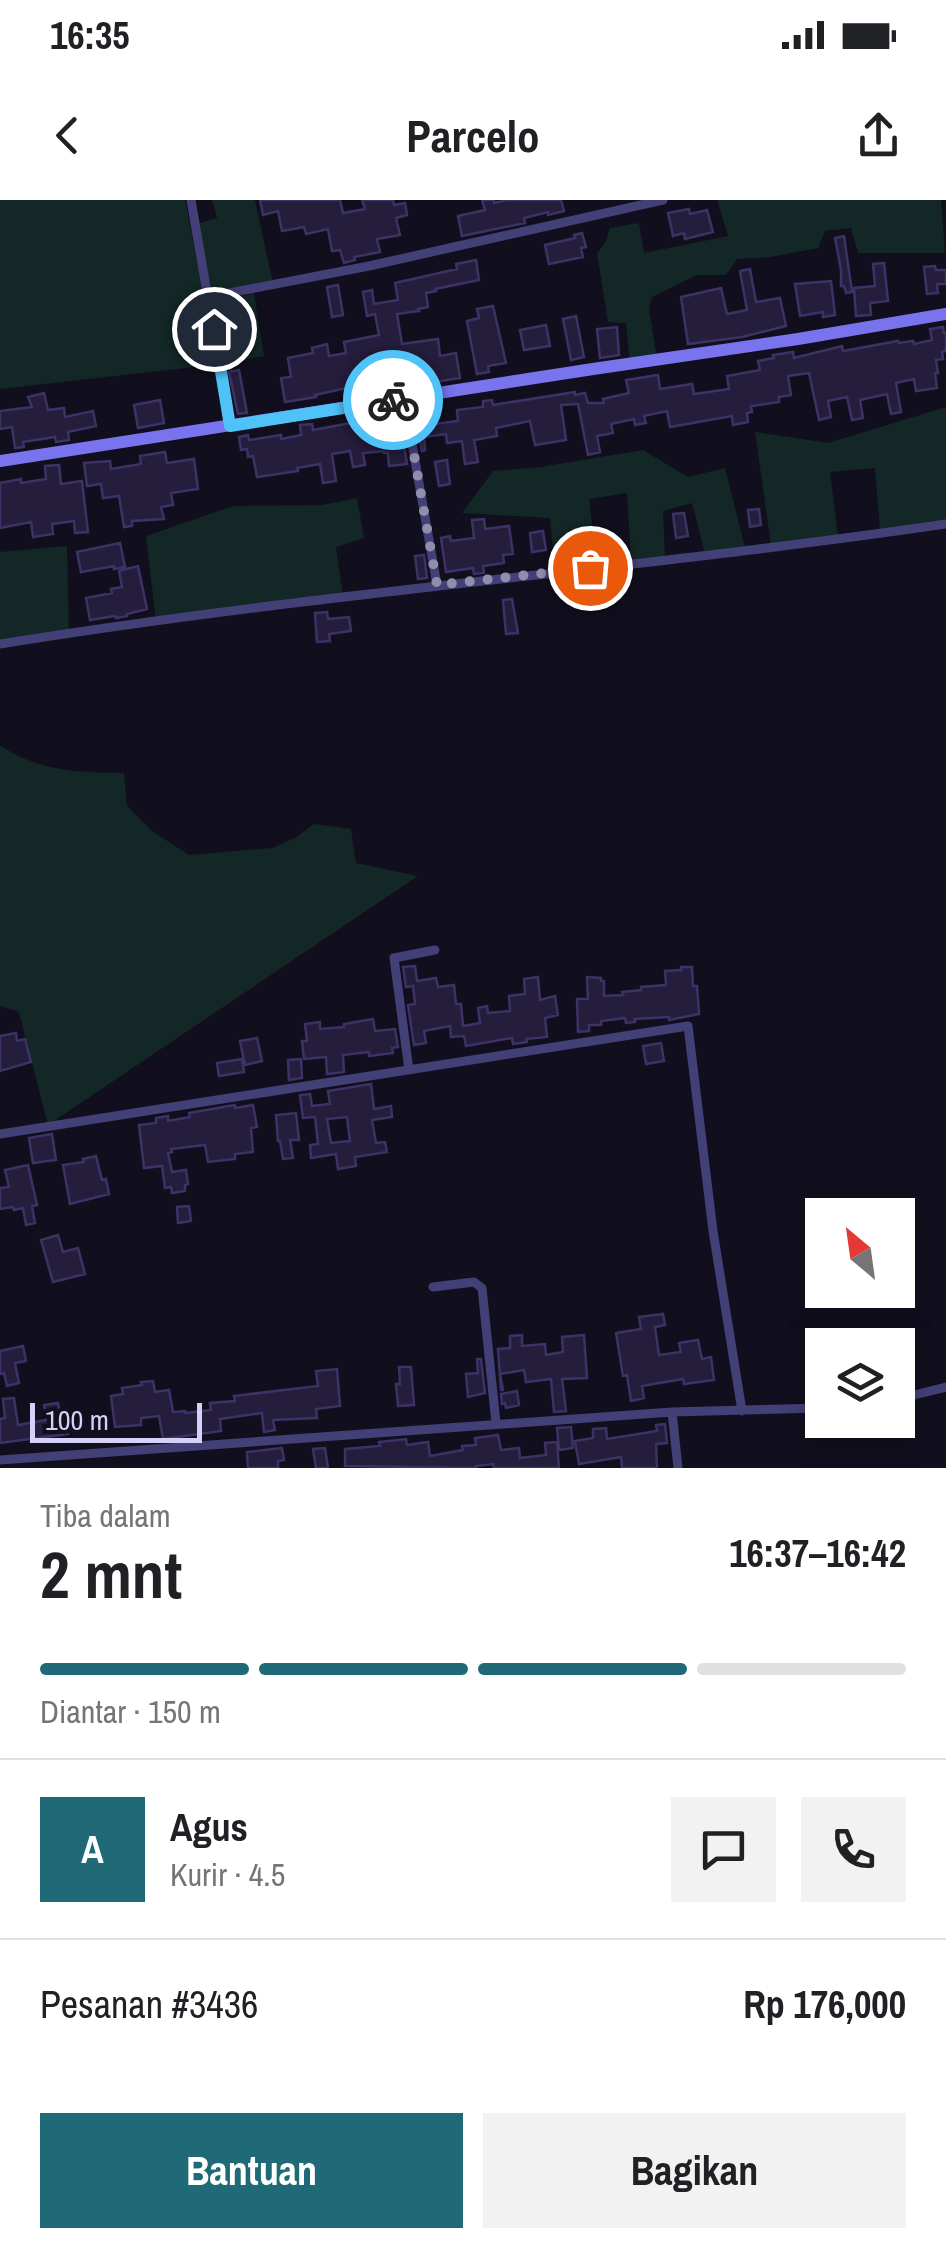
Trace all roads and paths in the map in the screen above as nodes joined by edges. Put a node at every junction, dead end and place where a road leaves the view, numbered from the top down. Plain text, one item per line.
1 (191, 200) edge
2 (663, 200) edge
3 (209, 297) junction
4 (946, 314) edge
5 (404, 398) junction
6 (230, 426) junction
7 (0, 462) edge
8 (946, 524) edge
9 (437, 585) junction
10 (0, 644) edge
11 (435, 950) dead end
12 (408, 1070) junction
13 (0, 1134) edge
14 (434, 1287) dead end
15 (946, 1387) edge
16 (915, 1395) edge
17 (805, 1409) edge
18 (742, 1411) junction
19 (672, 1412) junction
20 (496, 1424) junction
21 (0, 1460) edge
22 (678, 1468) edge

1 - 3 street
2 - 3 street
3 - 6 street
4 - 5 street
5 - 6 street
5 - 9 street
6 - 7 street
8 - 9 street
9 - 10 street
11 - 12 street
12 - 13 street
12 - 18 street
14 - 20 street
15 - 16 street
17 - 18 street
18 - 19 street
19 - 20 street
19 - 22 street
20 - 21 street

